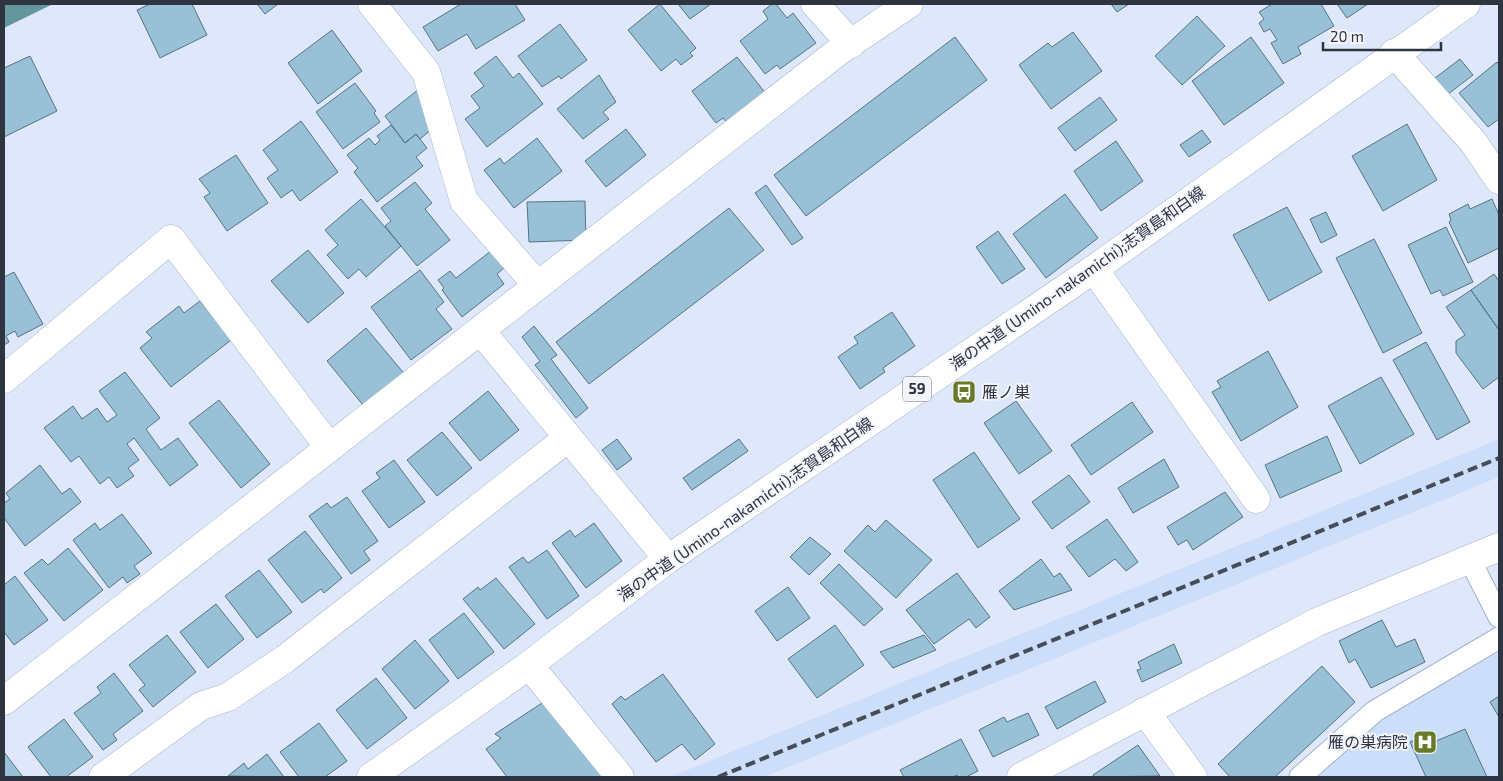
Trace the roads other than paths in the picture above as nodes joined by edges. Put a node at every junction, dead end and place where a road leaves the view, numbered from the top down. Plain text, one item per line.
1 (372, 4) edge
2 (815, 4) edge
3 (909, 4) edge
4 (1466, 4) edge
5 (851, 44) junction
6 (1394, 53) junction
7 (1499, 180) edge
8 (1094, 269) junction
9 (537, 285) junction
10 (480, 330) junction
11 (4, 379) edge
12 (568, 438) junction
13 (329, 447) junction
14 (1256, 499) dead end
15 (1499, 547) edge
16 (1469, 558) junction
17 (668, 559) junction
18 (1499, 617) edge
19 (1499, 638) edge
20 (529, 665) junction
21 (4, 701) edge
22 (1145, 711) junction
23 (103, 777) edge
24 (370, 777) edge
25 (620, 777) edge
26 (1021, 777) edge
27 (1193, 777) edge
28 (1300, 777) edge

1 - 9 street
2 - 5 street
3 - 5 street
4 - 6 street, 海の中道 (Umino-nakamichi);志賀島和白線 / 59
5 - 9 street
6 - 7 street
6 - 8 street, 海の中道 (Umino-nakamichi);志賀島和白線 / 59
8 - 14 street
8 - 17 street, 海の中道 (Umino-nakamichi);志賀島和白線 / 59
9 - 10 street
10 - 12 street
10 - 13 street
11 - 13 street
12 - 17 street
12 - 23 street
13 - 21 street
15 - 16 street
16 - 18 lane
16 - 22 street
17 - 20 street, 海の中道 (Umino-nakamichi);志賀島和白線 / 59
19 - 28 lane
20 - 24 street, 海の中道 (Umino-nakamichi);志賀島和白線 / 59
20 - 25 street
22 - 26 street
22 - 27 street

